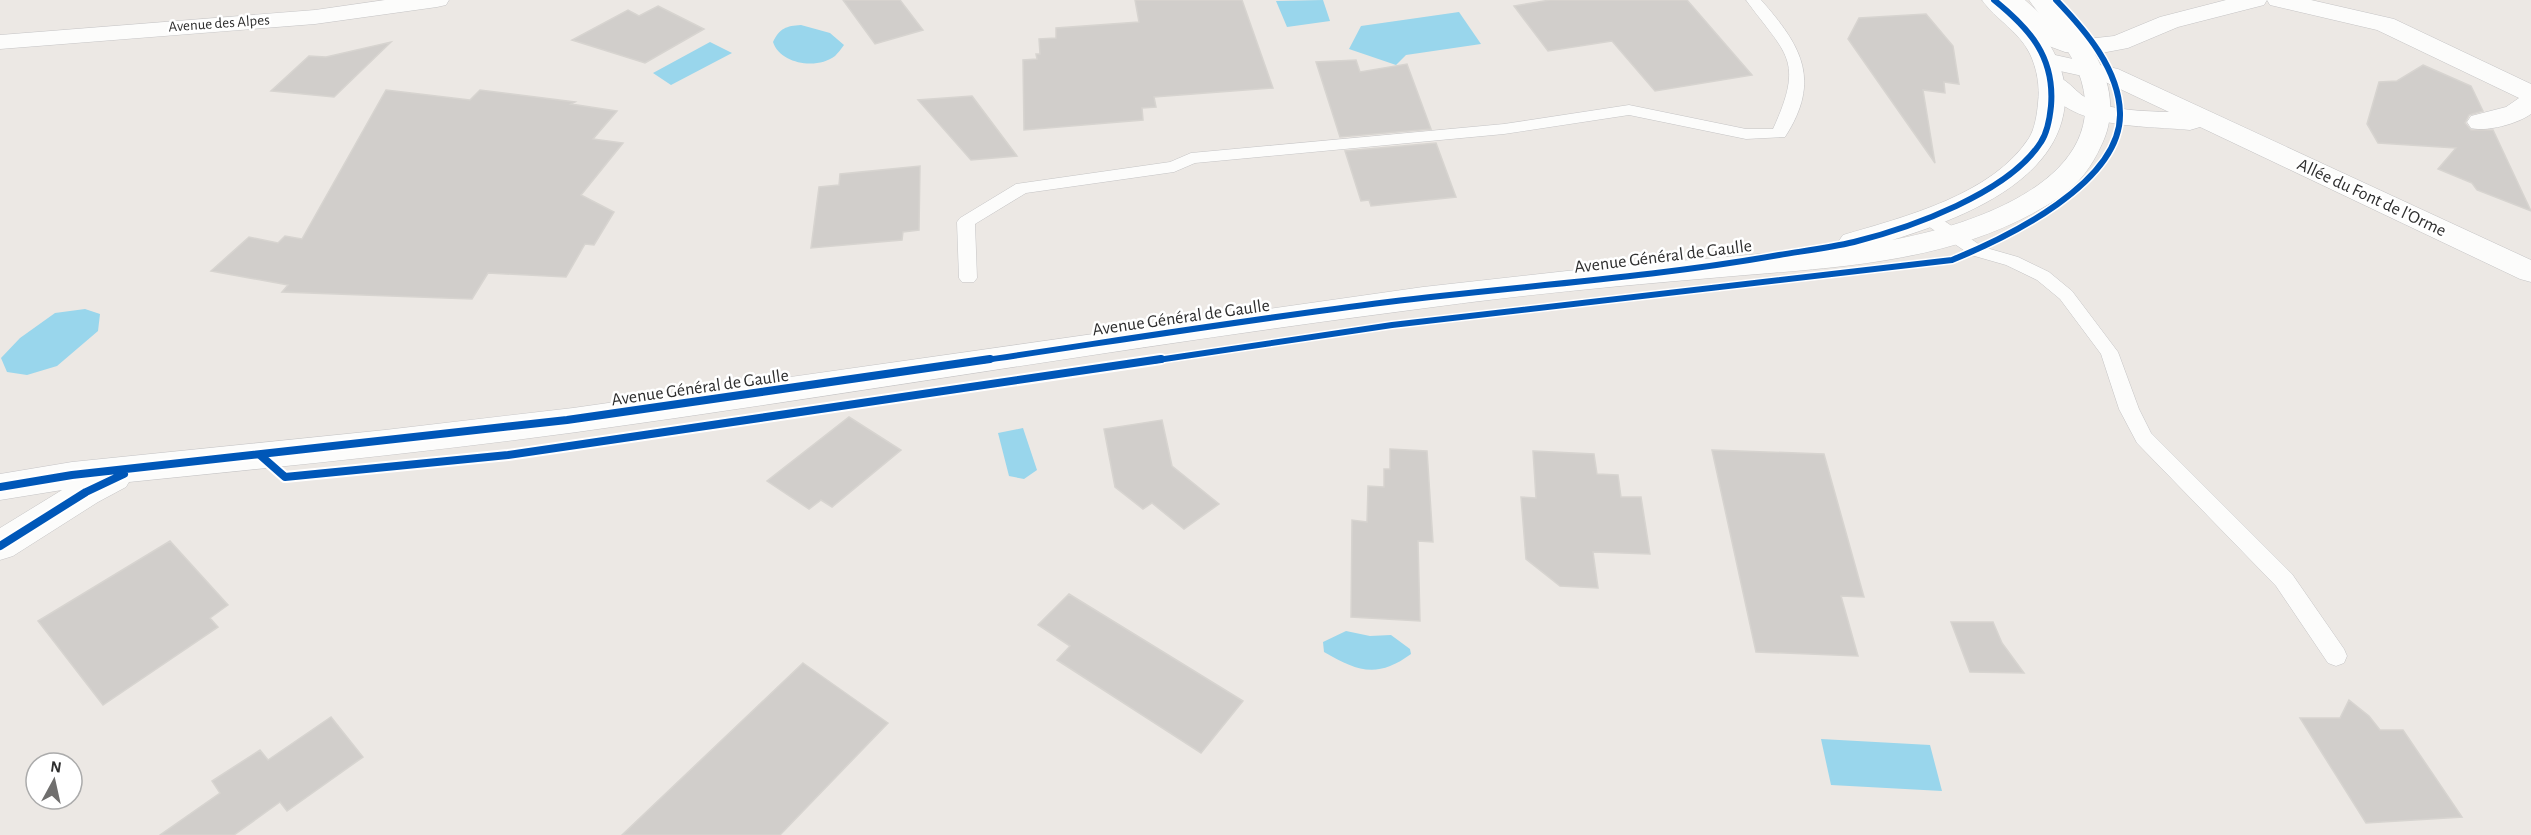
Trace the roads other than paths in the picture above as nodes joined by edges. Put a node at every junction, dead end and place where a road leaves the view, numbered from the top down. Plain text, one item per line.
1 (437, 0) edge
2 (1753, 0) edge
3 (1994, 0) edge
4 (2010, 0) edge
5 (2041, 0) edge
6 (2255, 0) edge
7 (2279, 0) edge
8 (0, 42) edge
9 (2084, 57) junction
10 (2049, 71) junction
11 (2531, 94) edge
12 (2531, 102) edge
13 (2100, 111) junction
14 (2480, 122) dead end
15 (2213, 124) junction
16 (1928, 218) junction
17 (1956, 237) junction
18 (1712, 267) junction
19 (2531, 272) edge
20 (969, 278) dead end
21 (134, 469) junction
22 (0, 487) edge
23 (0, 546) edge
24 (2336, 656) dead end

1 - 8 main road, Avenue des Alpes
2 - 20 lane
3 - 10 main road
4 - 9 main road
5 - 9 main road, Avenue Général de Gaulle
6 - 9 main road
7 - 11 main road
9 - 10 main road, Allée du Font de l'Orme
9 - 13 main road, Avenue Général de Gaulle
9 - 15 main road, Allée du Font de l'Orme
10 - 13 main road, Allée du Font de l'Orme
10 - 16 main road, Avenue Général de Gaulle
12 - 14 main road
13 - 15 main road, Allée du Font de l'Orme
13 - 17 main road, Avenue Général de Gaulle
15 - 19 main road, Allée du Font de l'Orme
16 - 17 lane
16 - 18 main road, Avenue Général de Gaulle
17 - 18 main road, Avenue Général de Gaulle
17 - 24 lane
18 - 21 main road, Avenue Général de Gaulle
21 - 22 main road, Avenue Général de Gaulle
21 - 23 main road, Avenue Général de Gaulle

